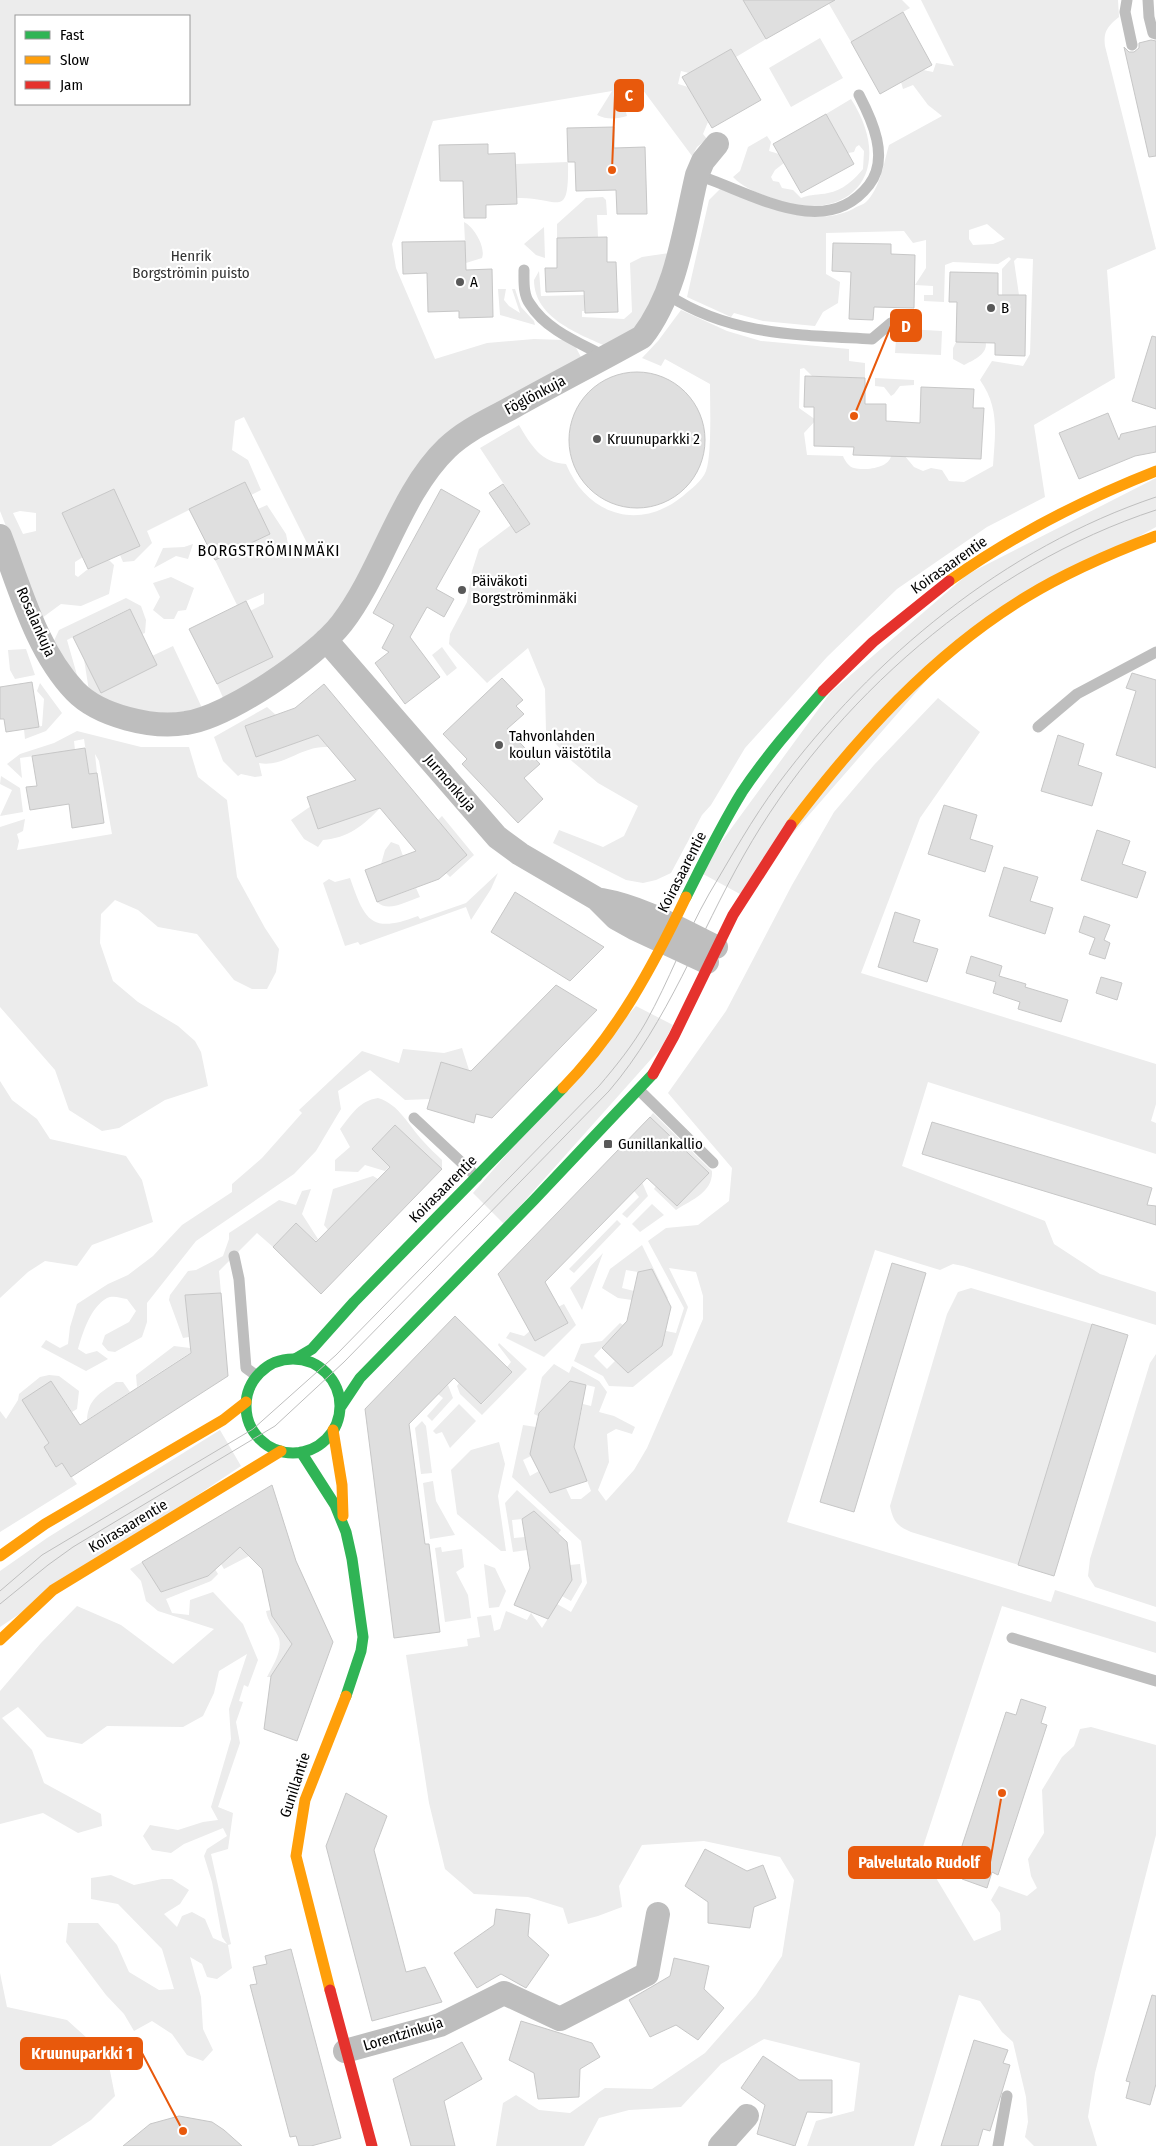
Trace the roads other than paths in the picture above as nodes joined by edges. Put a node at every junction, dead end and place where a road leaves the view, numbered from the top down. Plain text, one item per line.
1 (1127, 0) edge
2 (1148, 0) edge
3 (1156, 34) edge
4 (1132, 45) dead end
5 (859, 94) dead end
6 (717, 144) dead end
7 (698, 175) junction
8 (524, 270) dead end
9 (668, 295) junction
10 (891, 322) dead end
11 (606, 357) junction
12 (1156, 471) edge
13 (0, 536) edge
14 (1156, 536) edge
15 (326, 640) junction
16 (1156, 652) edge
17 (1038, 727) dead end
18 (667, 934) junction
19 (711, 955) junction
20 (639, 1090) junction
21 (414, 1118) dead end
22 (713, 1163) dead end
23 (477, 1177) junction
24 (234, 1256) dead end
25 (295, 1359) junction
26 (257, 1376) junction
27 (246, 1402) junction
28 (340, 1408) junction
29 (333, 1430) junction
30 (281, 1451) junction
31 (301, 1452) junction
32 (343, 1522) junction
33 (0, 1556) edge
34 (1012, 1638) dead end
35 (0, 1640) edge
36 (1156, 1681) edge
37 (658, 1914) dead end
38 (345, 2051) junction
39 (1007, 2096) dead end
40 (747, 2116) dead end
41 (372, 2146) edge
42 (720, 2146) edge
43 (998, 2146) edge

1 - 4 lane
2 - 3 lane
5 - 7 lane
6 - 7 street, Föglönkuja
7 - 9 street, Föglönkuja
8 - 11 lane
9 - 10 lane
9 - 11 street, Föglönkuja
11 - 15 street, Föglönkuja
12 - 18 street, Koirasaarentie
13 - 15 street, Rosalankuja
14 - 19 street
15 - 18 street, Jurmonkuja
16 - 17 lane
18 - 19 street, Jurmonkuja
18 - 23 street, Koirasaarentie
19 - 20 street
20 - 22 lane
20 - 28 street
21 - 23 lane
23 - 25 street, Koirasaarentie
24 - 26 lane
25 - 26 street
25 - 28 street
26 - 27 street
27 - 30 street
27 - 33 street
28 - 29 street
29 - 31 street
29 - 32 street, Gunillantie
30 - 31 street
30 - 35 street, Koirasaarentie
31 - 32 street, Gunillantie
32 - 38 street, Gunillantie
34 - 36 lane
37 - 38 street, Lorentzinkuja
38 - 41 street, Gunillantie
39 - 43 lane
40 - 42 street

